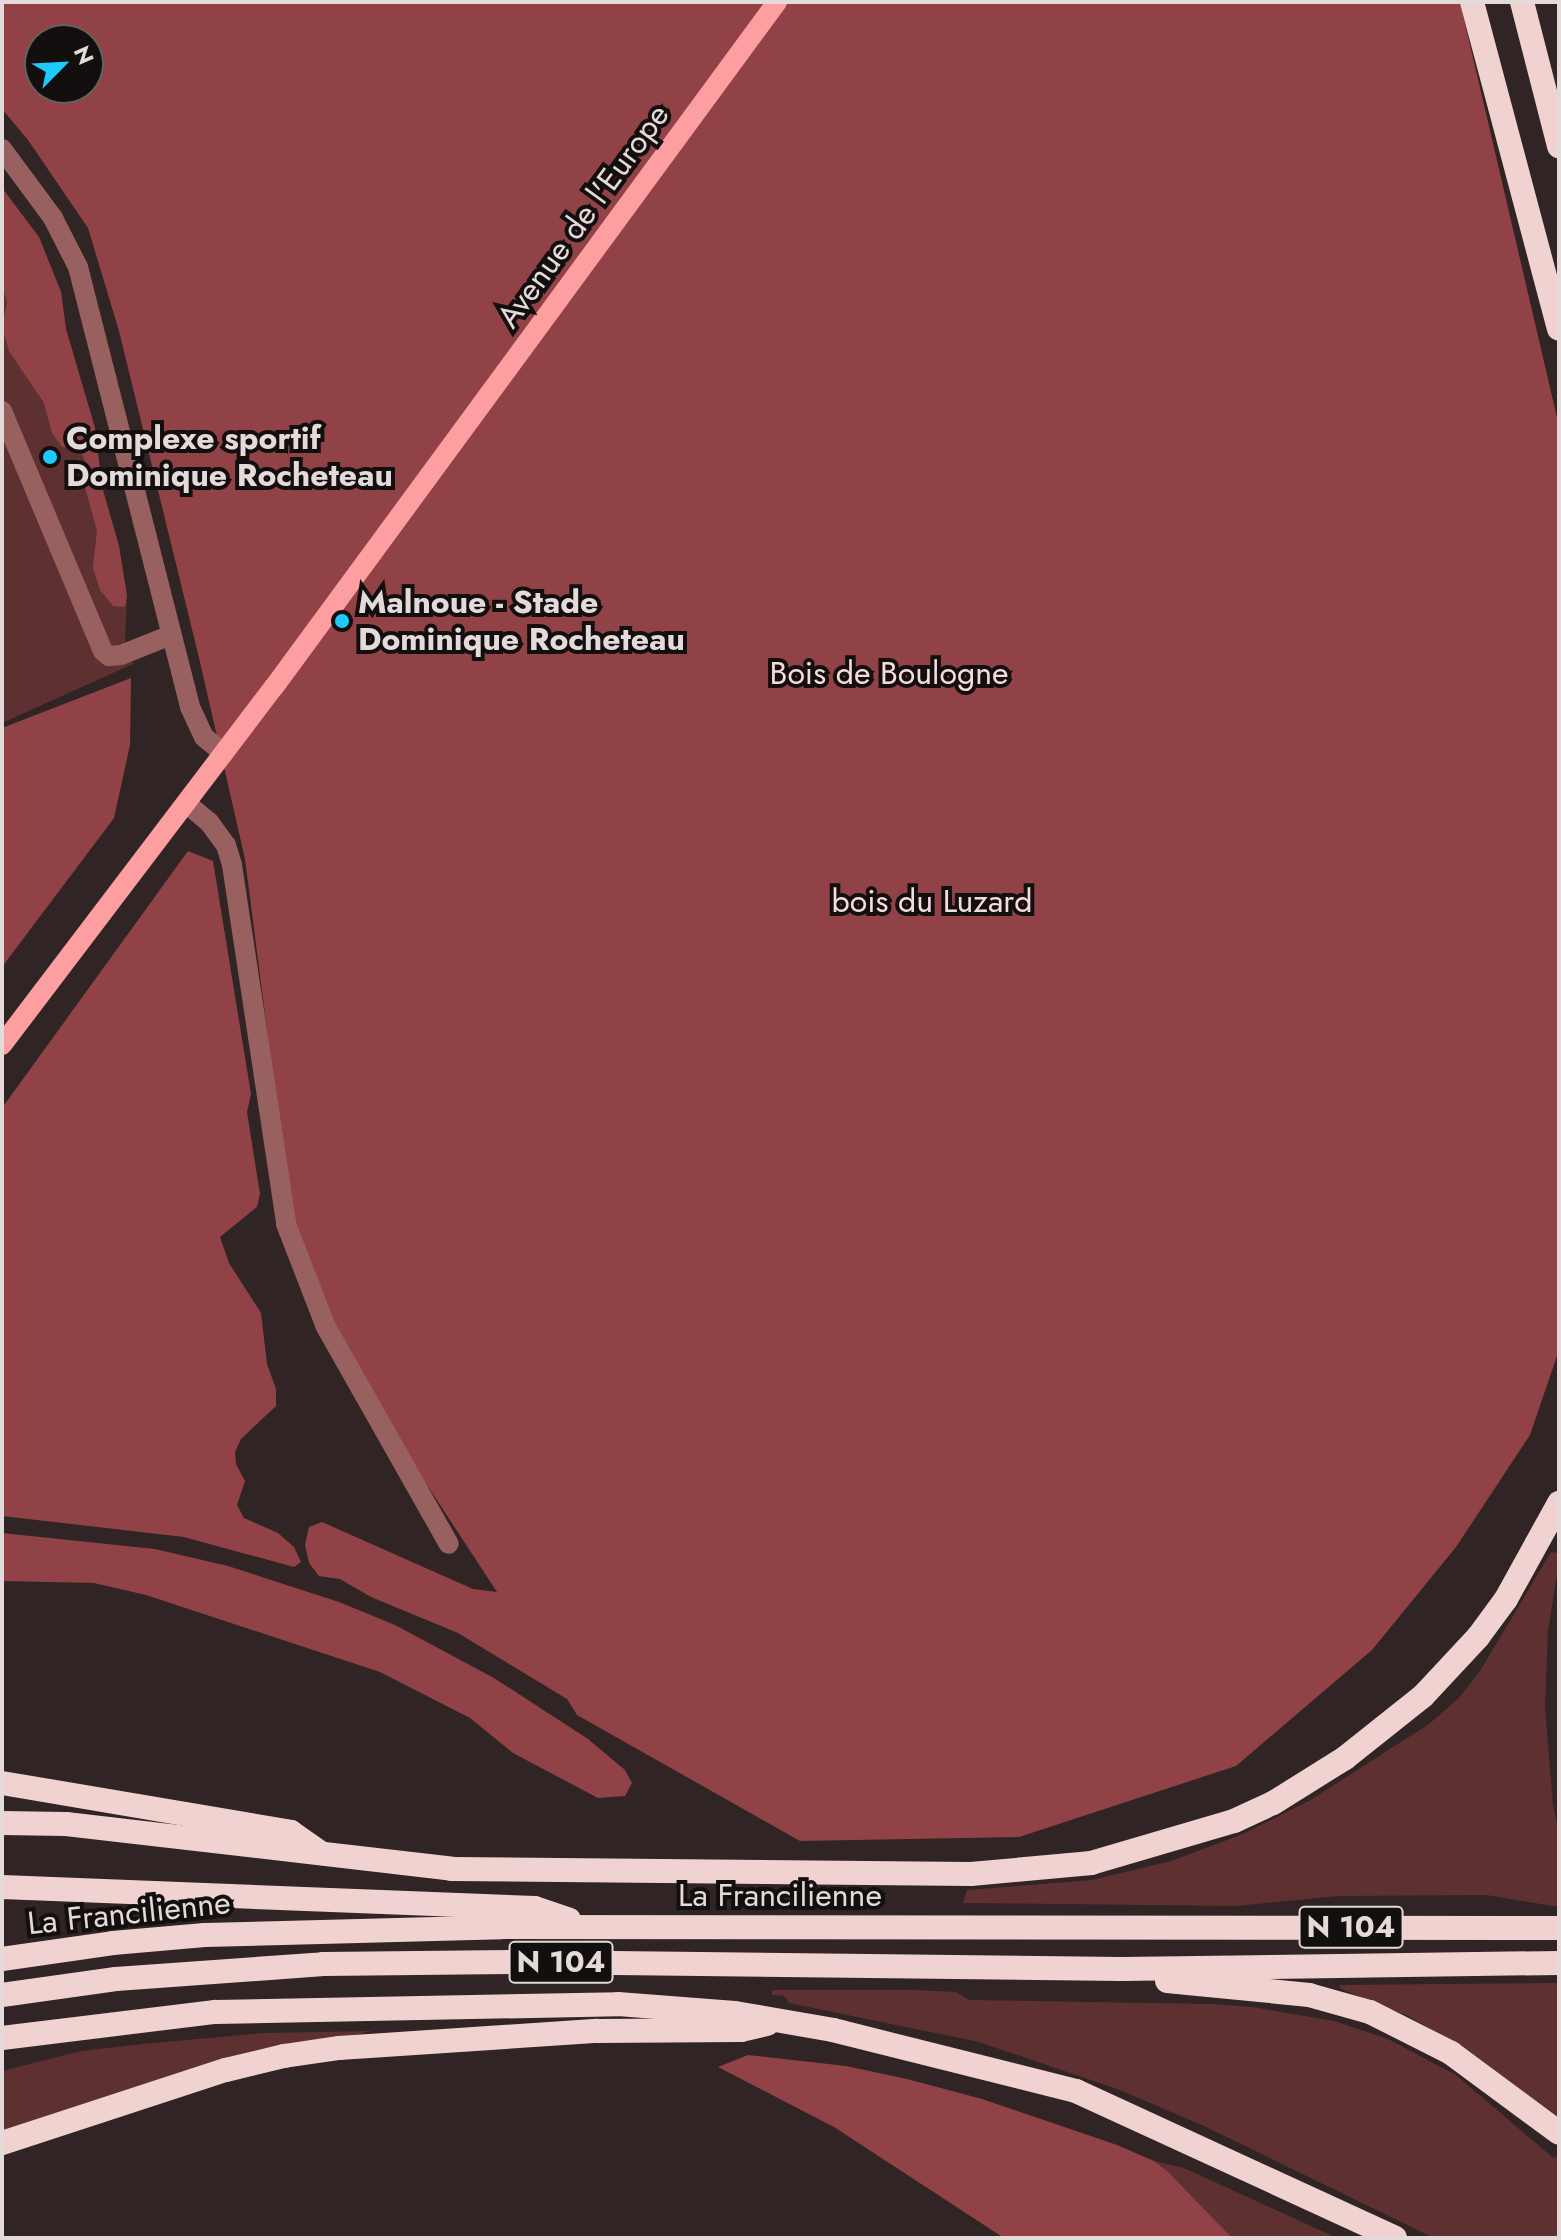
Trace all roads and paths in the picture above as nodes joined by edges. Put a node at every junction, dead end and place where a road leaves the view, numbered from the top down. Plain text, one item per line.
1 (777, 2) edge
2 (1472, 2) edge
3 (1522, 2) edge
4 (1559, 146) edge
5 (2, 149) edge
6 (1559, 329) edge
7 (2, 411) edge
8 (171, 635) junction
9 (224, 754) junction
10 (186, 803) junction
11 (2, 1045) edge
12 (1559, 1503) edge
13 (449, 1544) dead end
14 (2, 1783) edge
15 (2, 1823) edge
16 (326, 1856) junction
17 (2, 1887) edge
18 (586, 1927) junction
19 (1559, 1928) edge
20 (2, 1959) edge
21 (1559, 1963) edge
22 (1122, 1969) junction
23 (2, 1995) edge
24 (777, 2022) junction
25 (2, 2038) edge
26 (1559, 2133) edge
27 (2, 2143) edge
28 (1395, 2238) edge

1 - 9 main road, Avenue de l'Europe
2 - 6 highway
3 - 4 highway
5 - 8 street
7 - 8 street
8 - 9 street
9 - 10 main road, Avenue de l'Europe
10 - 11 main road, Avenue de l'Europe
10 - 13 street
12 - 16 highway
14 - 16 highway
15 - 16 highway
17 - 18 highway
18 - 19 highway, La Francilienne / N 104
18 - 20 highway, La Francilienne / N 104
21 - 22 highway
22 - 23 highway, La Francilienne / N 104
22 - 26 highway
24 - 25 highway
24 - 27 highway
24 - 28 highway

